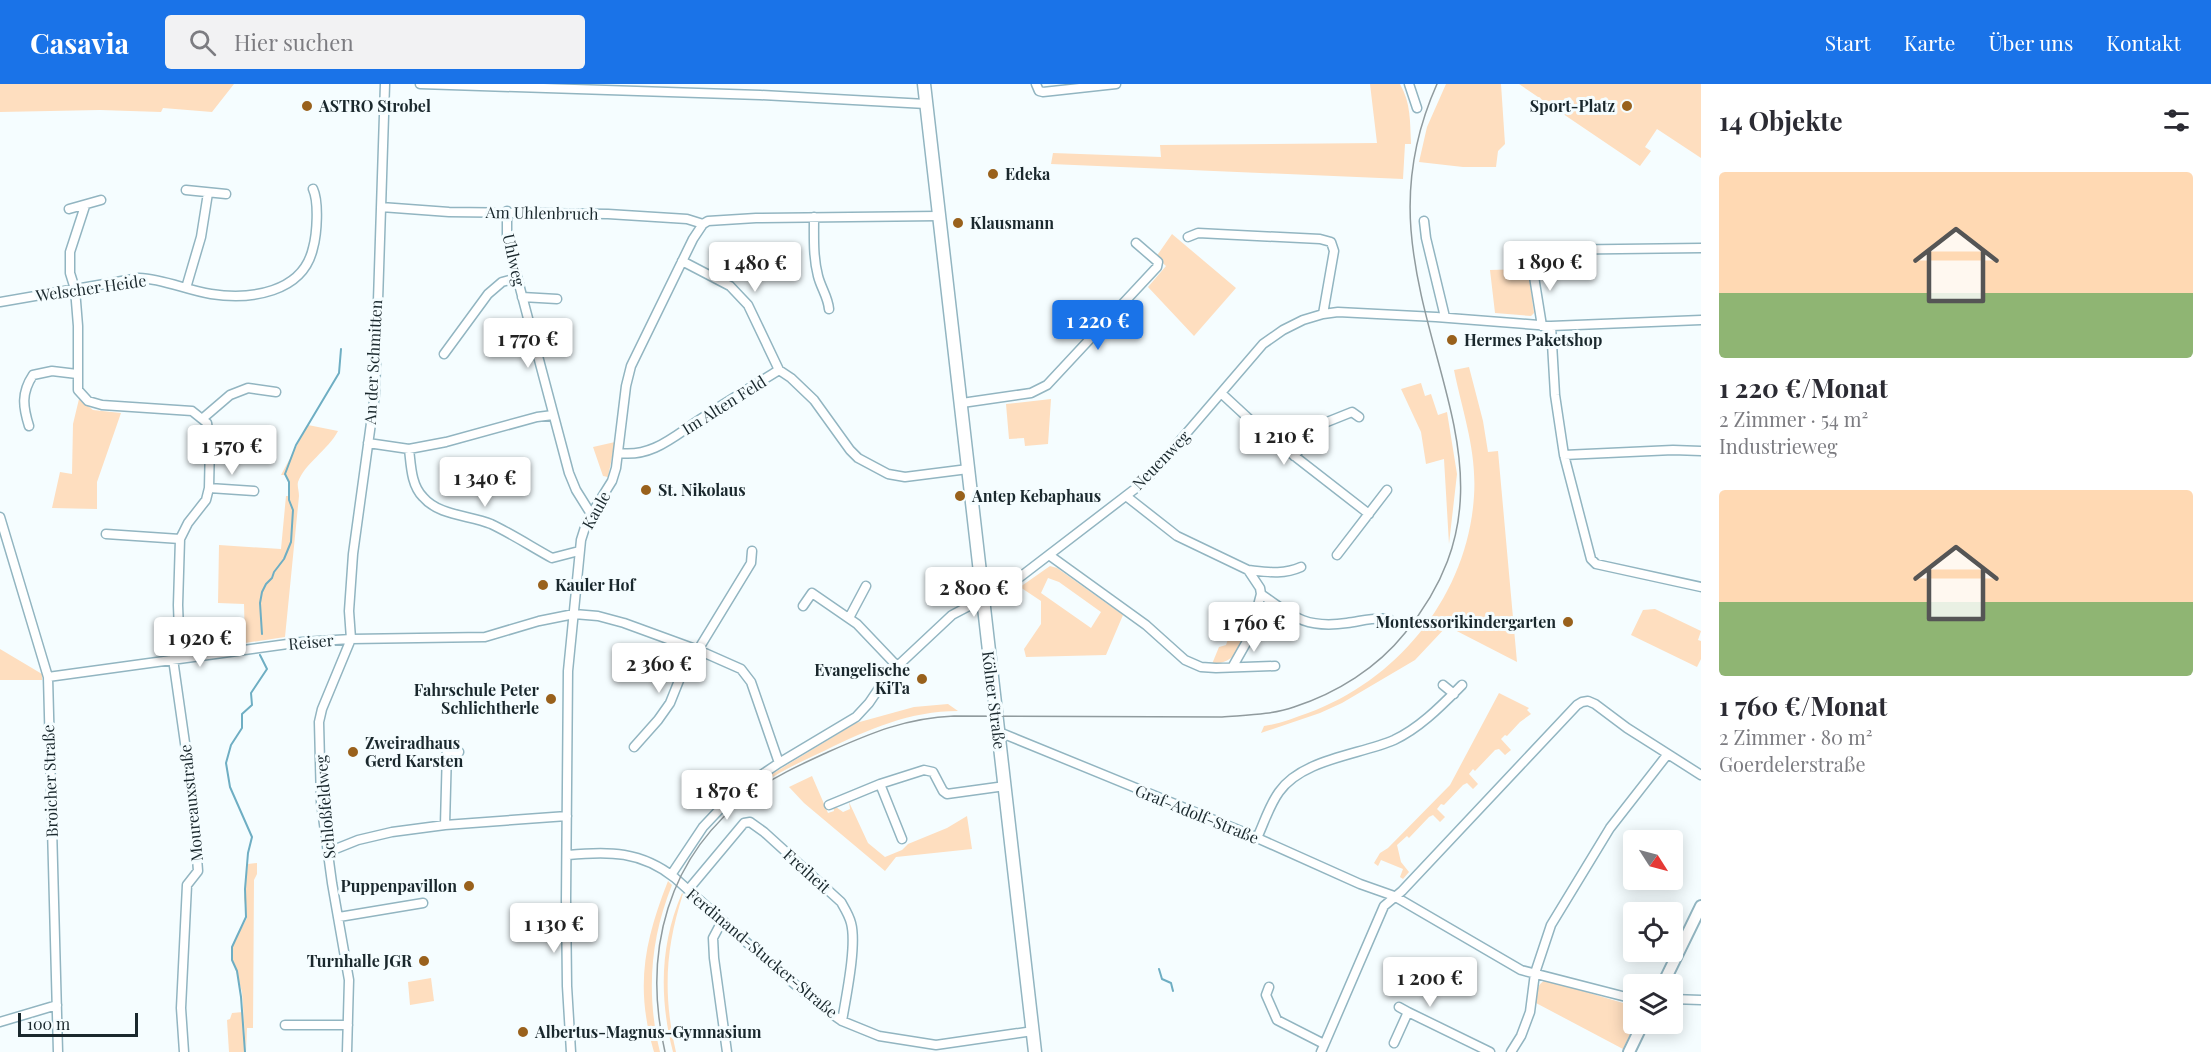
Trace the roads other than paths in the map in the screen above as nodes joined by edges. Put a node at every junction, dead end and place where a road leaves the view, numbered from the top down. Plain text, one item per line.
1 (385, 84) edge
2 (420, 84) edge
3 (461, 84) edge
4 (718, 84) edge
5 (924, 84) edge
6 (1036, 84) edge
7 (1116, 84) edge
8 (1409, 84) edge
9 (713, 94) junction
10 (926, 104) junction
11 (1418, 108) dead end
12 (313, 189) dead end
13 (186, 190) dead end
14 (208, 193) junction
15 (226, 194) dead end
16 (101, 200) dead end
17 (85, 206) junction
18 (381, 207) junction
19 (69, 209) dead end
20 (507, 211) junction
21 (939, 216) junction
22 (814, 218) junction
23 (1424, 220) dead end
24 (703, 224) junction
25 (1188, 237) dead end
26 (1136, 243) dead end
27 (1701, 248) edge
28 (682, 261) junction
29 (517, 278) junction
30 (186, 288) junction
31 (75, 289) junction
32 (522, 297) junction
33 (557, 299) dead end
34 (0, 302) edge
35 (829, 309) dead end
36 (1323, 314) junction
37 (1445, 317) junction
38 (1701, 320) edge
39 (1546, 326) junction
40 (444, 354) dead end
41 (779, 370) junction
42 (77, 374) junction
43 (276, 392) dead end
44 (1221, 393) junction
45 (962, 403) junction
46 (553, 415) junction
47 (1359, 417) dead end
48 (202, 419) junction
49 (29, 426) dead end
50 (368, 443) junction
51 (409, 449) junction
52 (1701, 451) edge
53 (619, 453) junction
54 (1564, 455) junction
55 (1294, 456) junction
56 (968, 469) junction
57 (209, 488) junction
58 (1387, 490) dead end
59 (254, 491) dead end
60 (1126, 496) junction
61 (591, 514) junction
62 (1369, 514) junction
63 (0, 518) edge
64 (106, 534) dead end
65 (180, 539) junction
66 (579, 551) junction
67 (752, 551) dead end
68 (1049, 555) junction
69 (1337, 555) dead end
70 (1300, 567) dead end
71 (1248, 570) junction
72 (866, 586) dead end
73 (1701, 587) edge
74 (1261, 594) junction
75 (983, 599) junction
76 (803, 606) dead end
77 (574, 614) junction
78 (849, 618) junction
79 (1389, 620) dead end
80 (351, 639) junction
81 (695, 649) junction
82 (177, 659) junction
83 (897, 666) junction
84 (1233, 666) junction
85 (1275, 666) dead end
86 (48, 677) junction
87 (1443, 685) dead end
88 (1462, 685) dead end
89 (1454, 694) junction
90 (999, 732) junction
91 (634, 747) dead end
92 (459, 752) dead end
93 (1667, 755) junction
94 (779, 763) junction
95 (1701, 775) edge
96 (880, 784) junction
97 (1005, 786) junction
98 (829, 805) dead end
99 (567, 816) junction
100 (444, 825) junction
101 (1257, 838) junction
102 (902, 839) dead end
103 (328, 852) junction
104 (568, 855) junction
105 (671, 875) junction
106 (688, 890) junction
107 (1394, 897) junction
108 (423, 903) dead end
109 (1701, 906) edge
110 (339, 917) junction
111 (722, 921) junction
112 (1535, 973) junction
113 (1668, 974) edge
114 (1269, 987) dead end
115 (1623, 996) edge
116 (1683, 999) edge
117 (1701, 1000) edge
118 (57, 1005) junction
119 (1399, 1007) dead end
120 (1408, 1012) junction
121 (842, 1021) junction
122 (0, 1022) edge
123 (285, 1025) dead end
124 (348, 1025) junction
125 (1033, 1031) junction
126 (1638, 1034) edge
127 (1394, 1043) dead end
128 (937, 1048) edge
129 (1322, 1048) edge
130 (58, 1052) edge
131 (184, 1052) edge
132 (348, 1052) edge
133 (571, 1052) edge
134 (727, 1052) edge
135 (1035, 1052) edge
136 (1490, 1052) edge
137 (1511, 1052) edge
138 (1629, 1052) edge

1 - 18 street, An der Schmitten
2 - 3 street
3 - 9 street
4 - 9 street
5 - 10 main road, Kölner Straße
6 - 7 street
8 - 11 street
9 - 10 street
10 - 21 main road, Kölner Straße
12 - 30 street, Welscher Heide
13 - 14 street
14 - 15 street
14 - 30 street
16 - 17 street
17 - 19 street
17 - 31 street
18 - 20 street, Am Uhlenbruch
18 - 50 street, An der Schmitten
20 - 24 street, Am Uhlenbruch
20 - 29 street, Uhlweg
21 - 22 street
21 - 45 main road, Kölner Straße
22 - 24 street
22 - 35 street
23 - 37 street
24 - 28 street, Kaule
25 - 36 street
26 - 45 street
27 - 39 street
28 - 41 street
28 - 53 street, Kaule
29 - 32 street, Uhlweg
29 - 40 street
30 - 31 street, Welscher Heide
31 - 34 street, Welscher Heide
31 - 42 street
32 - 33 street
32 - 46 street, Uhlweg
36 - 37 street, Neuenweg
36 - 44 street, Neuenweg
37 - 39 street, Neuenweg
38 - 39 street, Neuenweg
39 - 54 street
41 - 53 street, Im Alten Feld
41 - 56 street, Im Alten Feld
42 - 48 street
42 - 49 street
43 - 48 street
44 - 55 street
44 - 60 street, Neuenweg
45 - 56 main road, Kölner Straße
46 - 51 street
46 - 61 street, Uhlweg
47 - 55 street
48 - 57 street
50 - 51 street
50 - 80 street, An der Schmitten
51 - 66 street
52 - 54 street
53 - 61 street, Kaule
54 - 73 street
55 - 62 street
56 - 75 main road, Kölner Straße
57 - 59 street
57 - 65 street
58 - 62 street
60 - 68 street, Neuenweg
60 - 71 street
61 - 66 street, Kaule
62 - 69 street
63 - 86 street, Broicher Straße
64 - 65 street
65 - 82 street, Moureauxstraße
66 - 77 street, Kaule
67 - 81 street
68 - 75 street, Neuenweg
68 - 84 street
70 - 71 street
71 - 74 street
72 - 78 street
74 - 79 street
74 - 84 street
75 - 83 street, Neuenweg
75 - 90 main road, Kölner Straße
76 - 78 street
77 - 80 street, Reiser
77 - 81 street, Reiser
77 - 99 street, Kaule
78 - 83 street
80 - 82 street, Reiser
80 - 103 street, Schloßfeldweg
81 - 91 street
81 - 94 street, Reiser
82 - 86 street, Reiser
82 - 131 street, Moureauxstraße
83 - 94 street, Neuenweg
84 - 85 street
86 - 118 street, Broicher Straße
87 - 89 street
88 - 89 street
89 - 101 street
90 - 97 main road, Kölner Straße
90 - 101 street, Graf-Adolf-Straße
92 - 100 street
93 - 95 street
93 - 107 street
93 - 112 street
94 - 105 street, Neuenweg
96 - 97 street
96 - 98 street
96 - 102 street
97 - 125 main road, Kölner Straße
99 - 100 street
99 - 104 street, Kaule
100 - 103 street
101 - 107 street, Graf-Adolf-Straße
103 - 110 street, Schloßfeldweg
104 - 105 street, Ferdinand-Stucker-Straße
104 - 133 street, Kaule
105 - 106 street, Ferdinand-Stucker-Straße
106 - 111 street, Ferdinand-Stucker-Straße
106 - 121 street, Freiheit
107 - 112 street, Graf-Adolf-Straße
107 - 129 street
108 - 110 street
109 - 113 street
110 - 124 street, Schloßfeldweg
111 - 121 street, Ferdinand-Stucker-Straße
111 - 134 street
112 - 115 street, Graf-Adolf-Straße
112 - 137 street
114 - 129 street
116 - 117 street
118 - 122 street
118 - 130 street, Broicher Straße
119 - 120 street
120 - 127 street
120 - 136 street
121 - 128 street, Ferdinand-Stucker-Straße
123 - 124 street
124 - 132 street, Schloßfeldweg
125 - 128 street, Ferdinand-Stucker-Straße
125 - 135 main road, Kölner Straße
126 - 138 street

